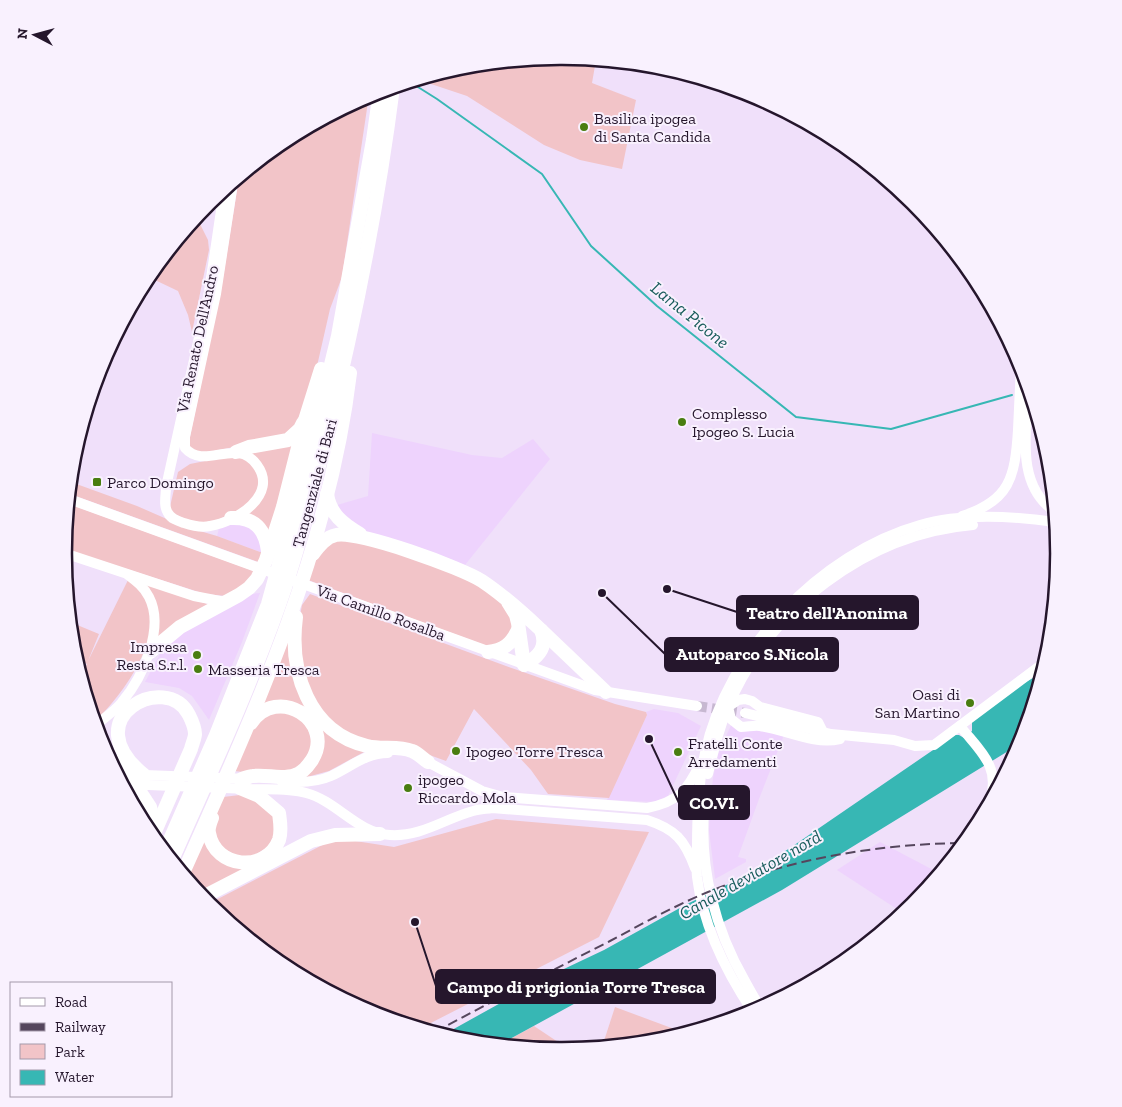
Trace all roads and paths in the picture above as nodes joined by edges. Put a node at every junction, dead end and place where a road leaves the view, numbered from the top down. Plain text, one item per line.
1 (392, 95) edge
2 (379, 100) edge
3 (231, 193) edge
4 (222, 202) edge
5 (345, 296) junction
6 (350, 335) junction
7 (1021, 389) edge
8 (1026, 405) edge
9 (305, 420) junction
10 (236, 452) junction
11 (1021, 457) junction
12 (327, 493) junction
13 (76, 501) edge
14 (1046, 504) edge
15 (231, 518) junction
16 (1048, 521) edge
17 (934, 522) junction
18 (1048, 528) edge
19 (369, 539) junction
20 (891, 540) junction
21 (269, 553) junction
22 (72, 556) edge
23 (310, 556) junction
24 (851, 556) junction
25 (128, 575) junction
26 (834, 576) junction
27 (812, 584) junction
28 (299, 594) junction
29 (225, 602) junction
30 (508, 602) junction
31 (518, 630) junction
32 (541, 630) junction
33 (150, 652) junction
34 (488, 652) junction
35 (524, 665) junction
36 (1035, 670) edge
37 (606, 692) junction
38 (122, 702) junction
39 (697, 706) tunnel mouth
40 (728, 707) junction
41 (744, 713) tunnel mouth
42 (102, 720) edge
43 (963, 730) junction
44 (823, 732) junction
45 (844, 736) junction
46 (240, 744) junction
47 (705, 752) junction
48 (428, 762) junction
49 (125, 774) edge
50 (144, 774) junction
51 (994, 780) edge
52 (130, 784) edge
53 (241, 784) junction
54 (217, 796) junction
55 (153, 822) edge
56 (156, 826) edge
57 (380, 834) junction
58 (168, 844) edge
59 (175, 853) edge
60 (186, 866) edge
61 (702, 875) junction
62 (210, 893) edge
63 (733, 971) junction
64 (754, 1002) edge
65 (753, 1003) edge

1 - 6 highway, Tangenziale di Bari
2 - 5 highway, Tangenziale di Bari
3 - 10 main road, Via Renato Dell'Andro
4 - 15 main road, Via Renato Dell'Andro
5 - 9 highway
5 - 58 highway, Tangenziale di Bari
6 - 12 highway
6 - 59 highway, Tangenziale di Bari
7 - 11 main road
8 - 11 main road
9 - 10 highway
9 - 21 highway
10 - 15 main road, Via Renato Dell'Andro
11 - 14 main road
11 - 17 main road
12 - 19 highway
12 - 23 highway
13 - 34 main road, Via Camillo Rosalba
15 - 21 highway
16 - 17 main road
17 - 20 main road
18 - 20 main road
19 - 23 highway
19 - 30 highway
20 - 24 main road
20 - 26 main road
21 - 29 highway
22 - 25 main road
23 - 28 highway
24 - 26 main road
24 - 27 main road
25 - 29 main road
25 - 33 main road
26 - 27 main road
26 - 40 main road
27 - 47 main road
28 - 46 highway
28 - 48 highway
29 - 33 highway
30 - 31 highway
30 - 32 highway
31 - 34 highway
31 - 35 highway
32 - 35 highway
32 - 37 highway
33 - 38 main road
34 - 35 main road, Via Camillo Rosalba
35 - 37 main road, Via Camillo Rosalba
36 - 43 main road
37 - 39 main road, Via Camillo Rosalba
38 - 42 main road
38 - 55 highway
40 - 44 main road
40 - 45 main road
40 - 61 main road
41 - 44 main road
43 - 45 main road
43 - 51 main road
44 - 45 main road
46 - 53 highway
46 - 54 highway
47 - 48 main road
47 - 61 main road
48 - 53 main road
49 - 50 main road
50 - 53 main road
50 - 56 highway
52 - 53 main road
53 - 54 highway
53 - 57 main road
54 - 60 highway
57 - 61 main road
57 - 62 highway
61 - 63 main road
63 - 64 main road
63 - 65 main road

